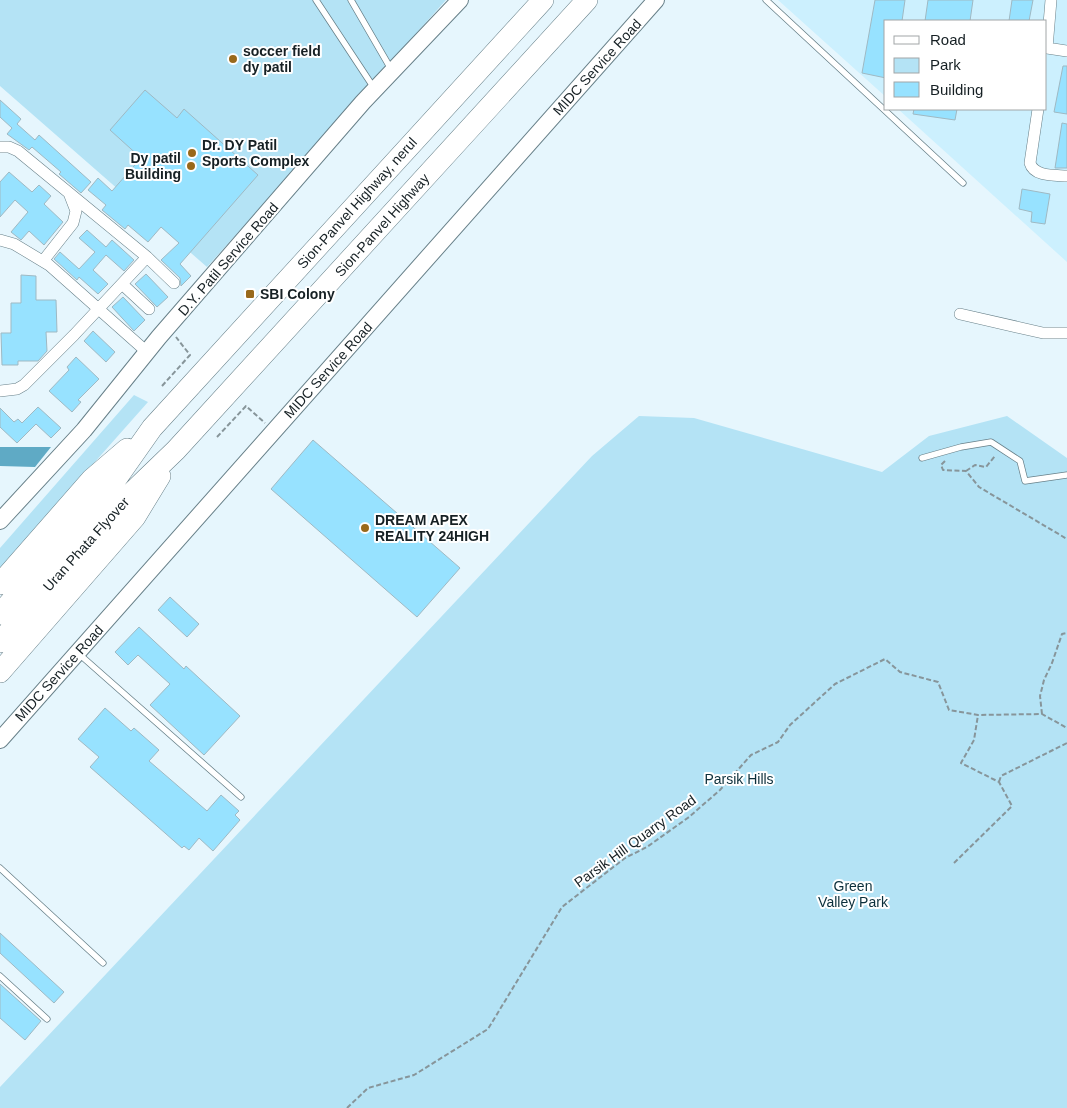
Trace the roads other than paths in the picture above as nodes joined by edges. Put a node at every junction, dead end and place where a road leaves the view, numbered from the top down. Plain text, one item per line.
1 (316, 0) edge
2 (351, 0) edge
3 (460, 0) edge
4 (543, 0) edge
5 (587, 0) edge
6 (656, 0) edge
7 (766, 0) edge
8 (1050, 0) edge
9 (1047, 38) edge
10 (1047, 51) edge
11 (1067, 51) edge
12 (392, 71) junction
13 (374, 89) junction
14 (884, 109) edge
15 (885, 110) edge
16 (1038, 110) edge
17 (0, 147) edge
18 (1067, 176) edge
19 (963, 182) dead end
20 (69, 193) junction
21 (0, 240) edge
22 (147, 257) junction
23 (42, 262) junction
24 (174, 283) dead end
25 (122, 284) junction
26 (98, 309) junction
27 (148, 309) dead end
28 (960, 314) dead end
29 (1067, 333) edge
30 (147, 352) junction
31 (0, 391) edge
32 (152, 428) junction
33 (176, 450) junction
34 (922, 458) dead end
35 (1067, 475) edge
36 (0, 521) edge
37 (0, 584) edge
38 (0, 614) edge
39 (0, 642) edge
40 (77, 653) junction
41 (0, 672) edge
42 (0, 740) edge
43 (241, 797) dead end
44 (0, 868) edge
45 (103, 963) dead end
46 (0, 976) edge
47 (47, 1019) dead end

1 - 13 lane
2 - 12 lane
3 - 12 street, D.Y. Patil Service Road
4 - 32 highway, Sion-Panvel Highway, nerul
5 - 33 highway, Sion-Panvel Highway
6 - 40 street, MIDC Service Road
7 - 14 lane
8 - 9 street
10 - 11 street
12 - 13 street, D.Y. Patil Service Road
13 - 30 street, D.Y. Patil Service Road
15 - 19 lane
16 - 18 street
17 - 20 street
20 - 22 street
20 - 23 street
21 - 23 street
22 - 24 street
22 - 25 street
23 - 26 street
25 - 26 street
25 - 27 street
26 - 30 street
26 - 31 street
28 - 29 street
30 - 36 street, D.Y. Patil Service Road
32 - 37 highway
32 - 38 highway, Uran Phata Flyover
33 - 39 highway, Uran Phata Flyover
33 - 41 highway
34 - 35 lane
40 - 42 street, MIDC Service Road
40 - 43 lane
44 - 45 lane
46 - 47 lane

